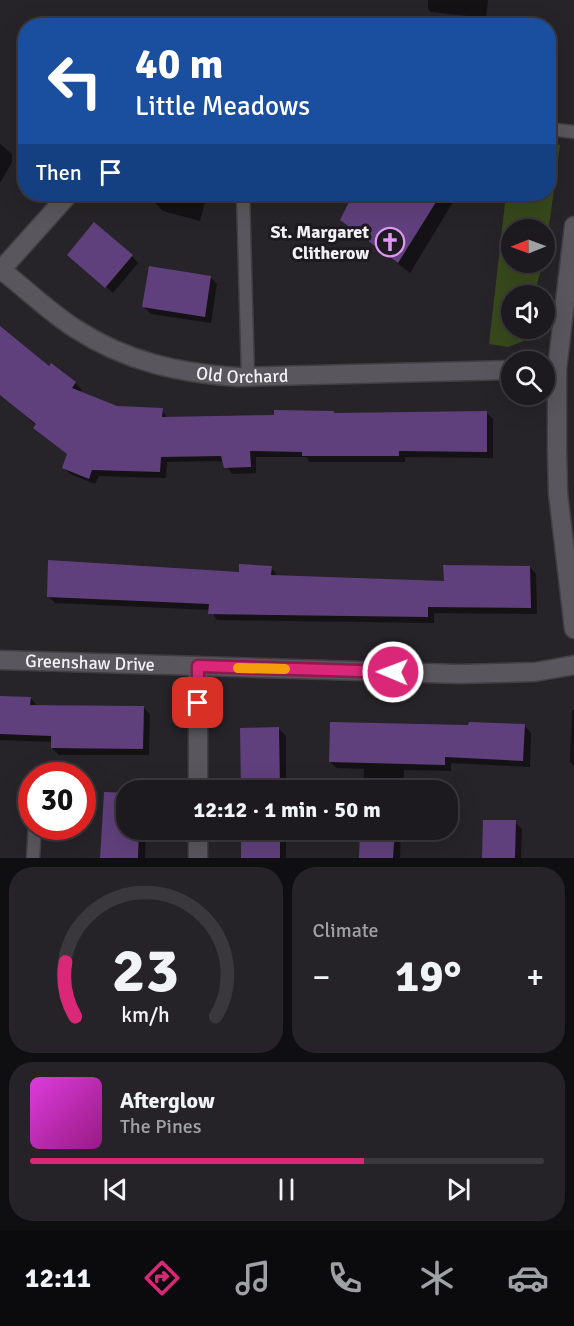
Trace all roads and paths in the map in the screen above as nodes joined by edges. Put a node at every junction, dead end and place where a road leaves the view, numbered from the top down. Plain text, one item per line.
1 (556, 130) edge
2 (574, 132) edge
3 (63, 201) edge
4 (243, 201) edge
5 (574, 226) edge
6 (1, 269) edge
7 (554, 351) edge
8 (501, 370) edge
9 (248, 377) junction
10 (553, 405) edge
11 (574, 629) edge
12 (0, 660) edge
13 (574, 665) edge
14 (198, 666) junction
15 (198, 780) edge
16 (34, 840) edge
17 (198, 840) edge
18 (33, 858) edge
19 (198, 858) edge

1 - 2 lane
3 - 6 street, Old Orchard
4 - 9 lane
5 - 7 street
6 - 9 street, Old Orchard
8 - 9 street, Old Orchard
10 - 11 street
12 - 14 street, Greenshaw Drive
13 - 14 street, Greenshaw Drive
14 - 15 street
16 - 18 lane
17 - 19 street

